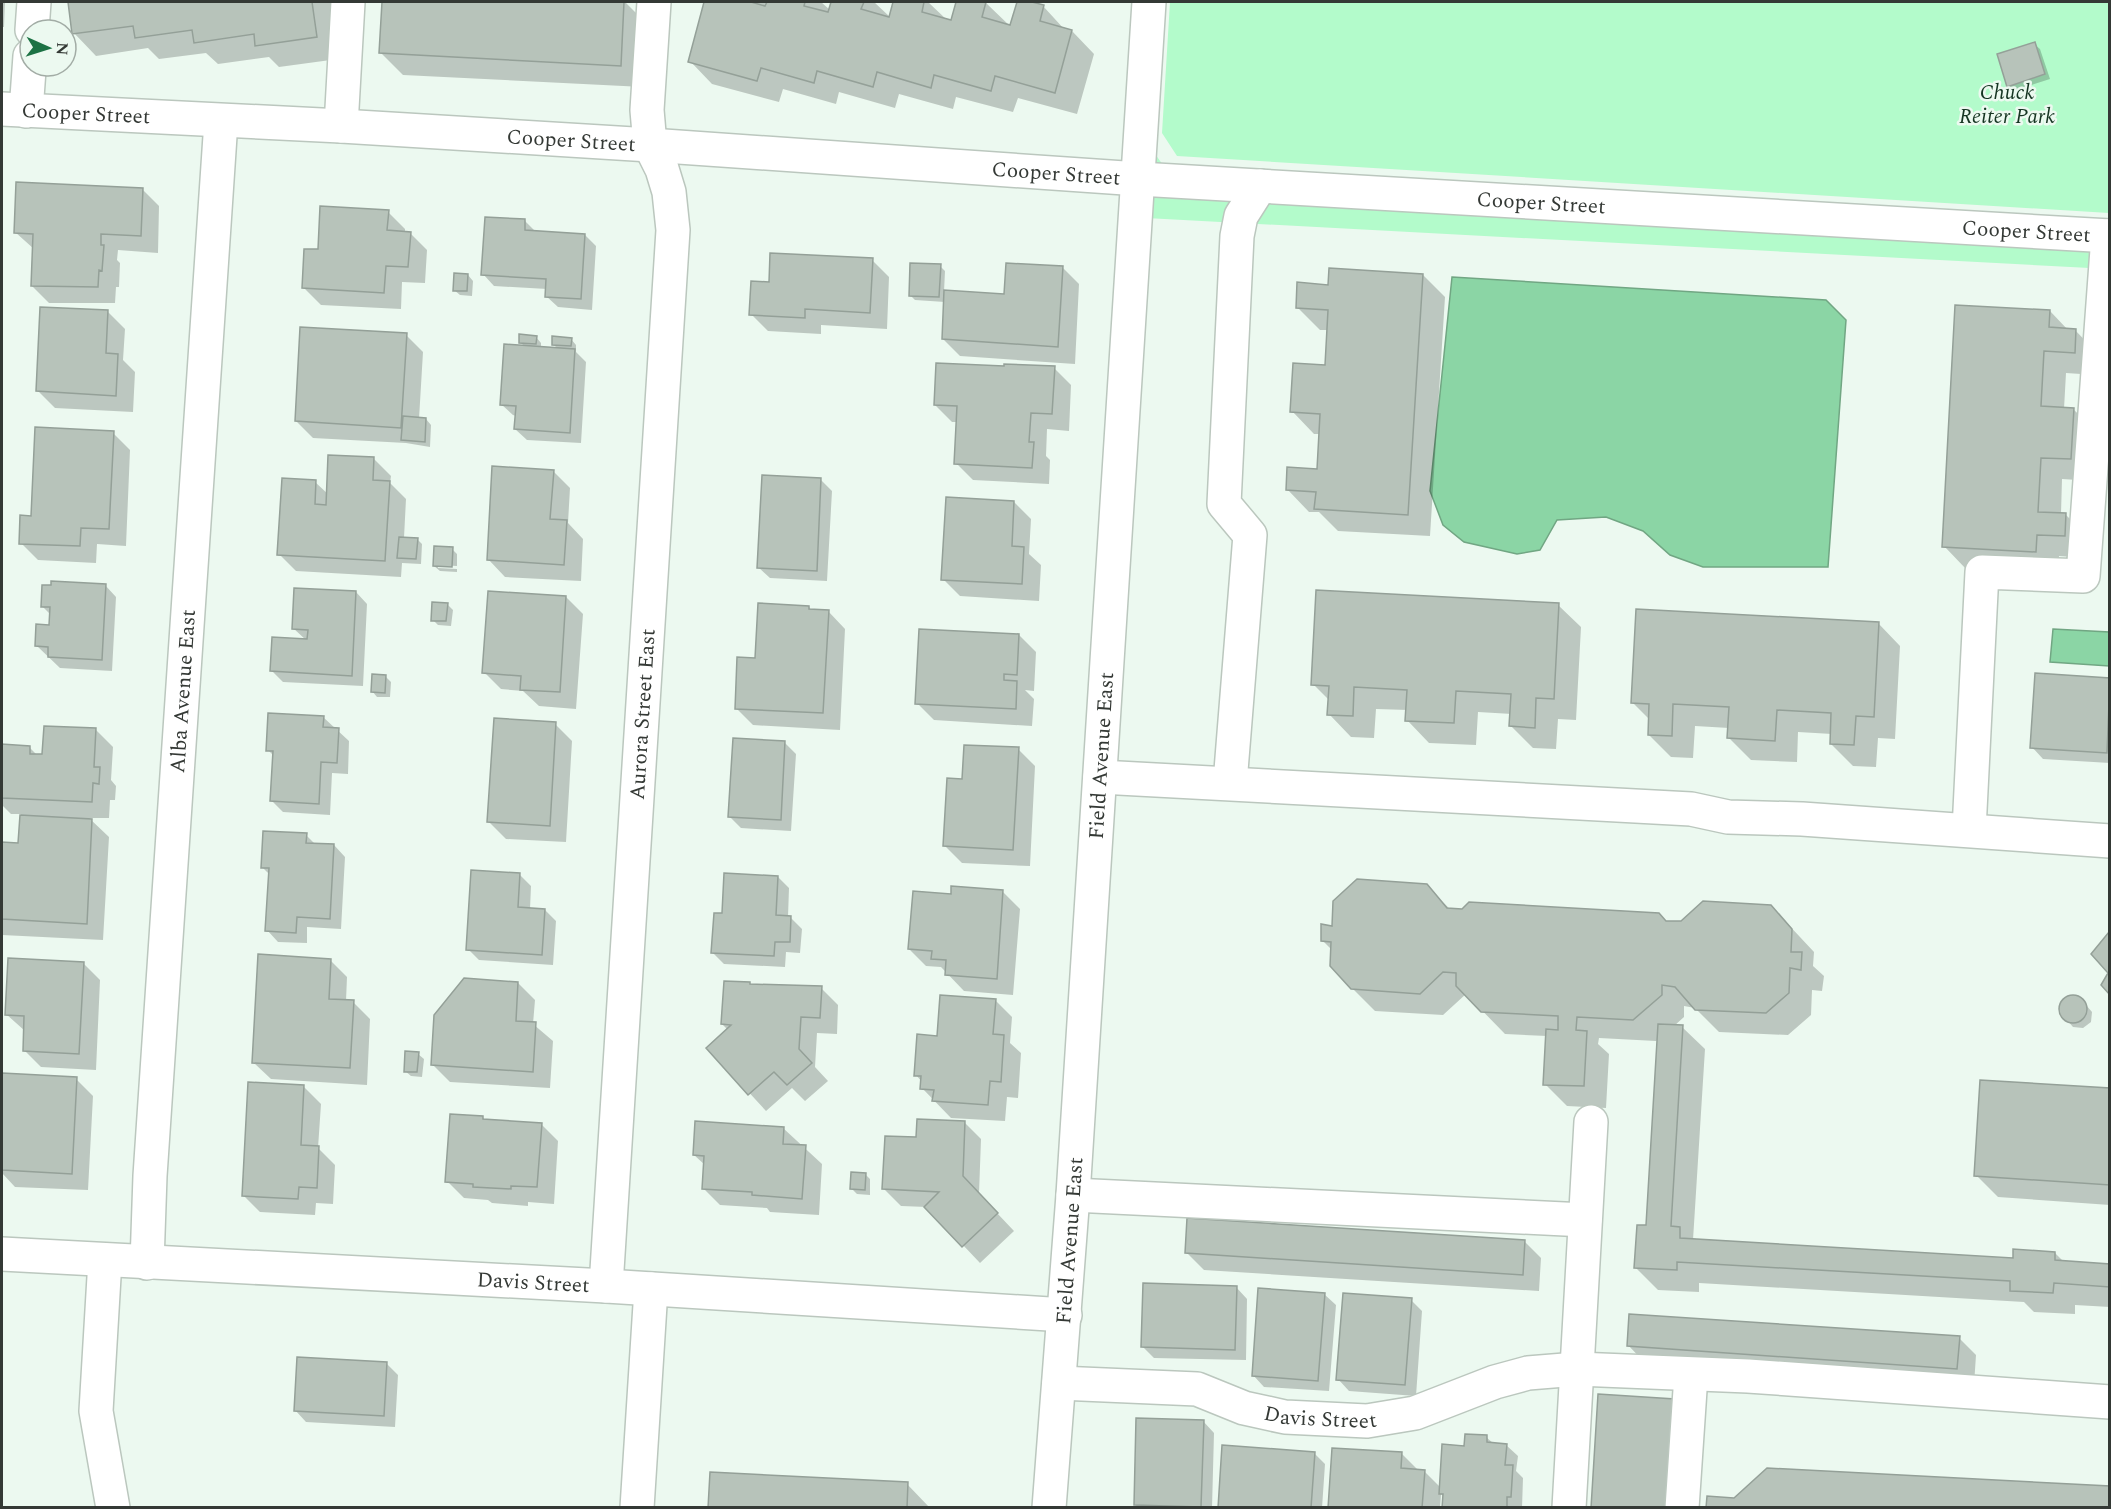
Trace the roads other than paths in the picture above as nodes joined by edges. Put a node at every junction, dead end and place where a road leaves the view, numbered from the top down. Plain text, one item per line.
1 (34, 2) edge
2 (348, 2) edge
3 (654, 2) edge
4 (1149, 2) edge
5 (33, 18) edge
6 (23, 78) edge
7 (14, 110) edge
8 (221, 121) junction
9 (341, 126) junction
10 (650, 145) junction
11 (1139, 179) junction
12 (1260, 186) junction
13 (2109, 236) edge
14 (1100, 777) junction
15 (1230, 783) junction
16 (1969, 830) junction
17 (2109, 841) edge
18 (1591, 1122) dead end
19 (1073, 1195) junction
20 (1585, 1220) junction
21 (2, 1254) edge
22 (105, 1260) junction
23 (147, 1263) junction
24 (606, 1287) junction
25 (651, 1289) junction
26 (1065, 1315) junction
27 (1577, 1369) junction
28 (1691, 1375) junction
29 (1059, 1383) junction
30 (2109, 1402) edge
31 (112, 1508) edge
32 (637, 1508) edge
33 (1050, 1508) edge
34 (1569, 1508) edge
35 (1682, 1508) edge

1 - 5 street
2 - 9 street
3 - 10 street
4 - 11 street, Field Avenue East
6 - 7 street
7 - 8 street, Cooper Street
8 - 9 street, Cooper Street
8 - 23 street, Alba Avenue East
9 - 10 street, Cooper Street
10 - 11 street, Cooper Street
10 - 24 street, Aurora Street East
11 - 12 street, Cooper Street
11 - 14 street, Field Avenue East
12 - 13 street, Cooper Street
12 - 15 street
13 - 16 street
14 - 15 street
14 - 19 street, Field Avenue East
15 - 16 street
16 - 17 street
18 - 20 street
19 - 20 street
19 - 26 street, Field Avenue East
20 - 27 street
21 - 22 street, Davis Street
22 - 23 street, Davis Street
22 - 31 street
23 - 24 street, Davis Street
24 - 25 street, Davis Street
25 - 26 street, Davis Street
25 - 32 street
26 - 29 street, Field Avenue East
27 - 28 street, Davis Street
27 - 29 street, Davis Street
27 - 34 street
28 - 30 street, Davis Street
28 - 35 street
29 - 33 street, Field Avenue East

